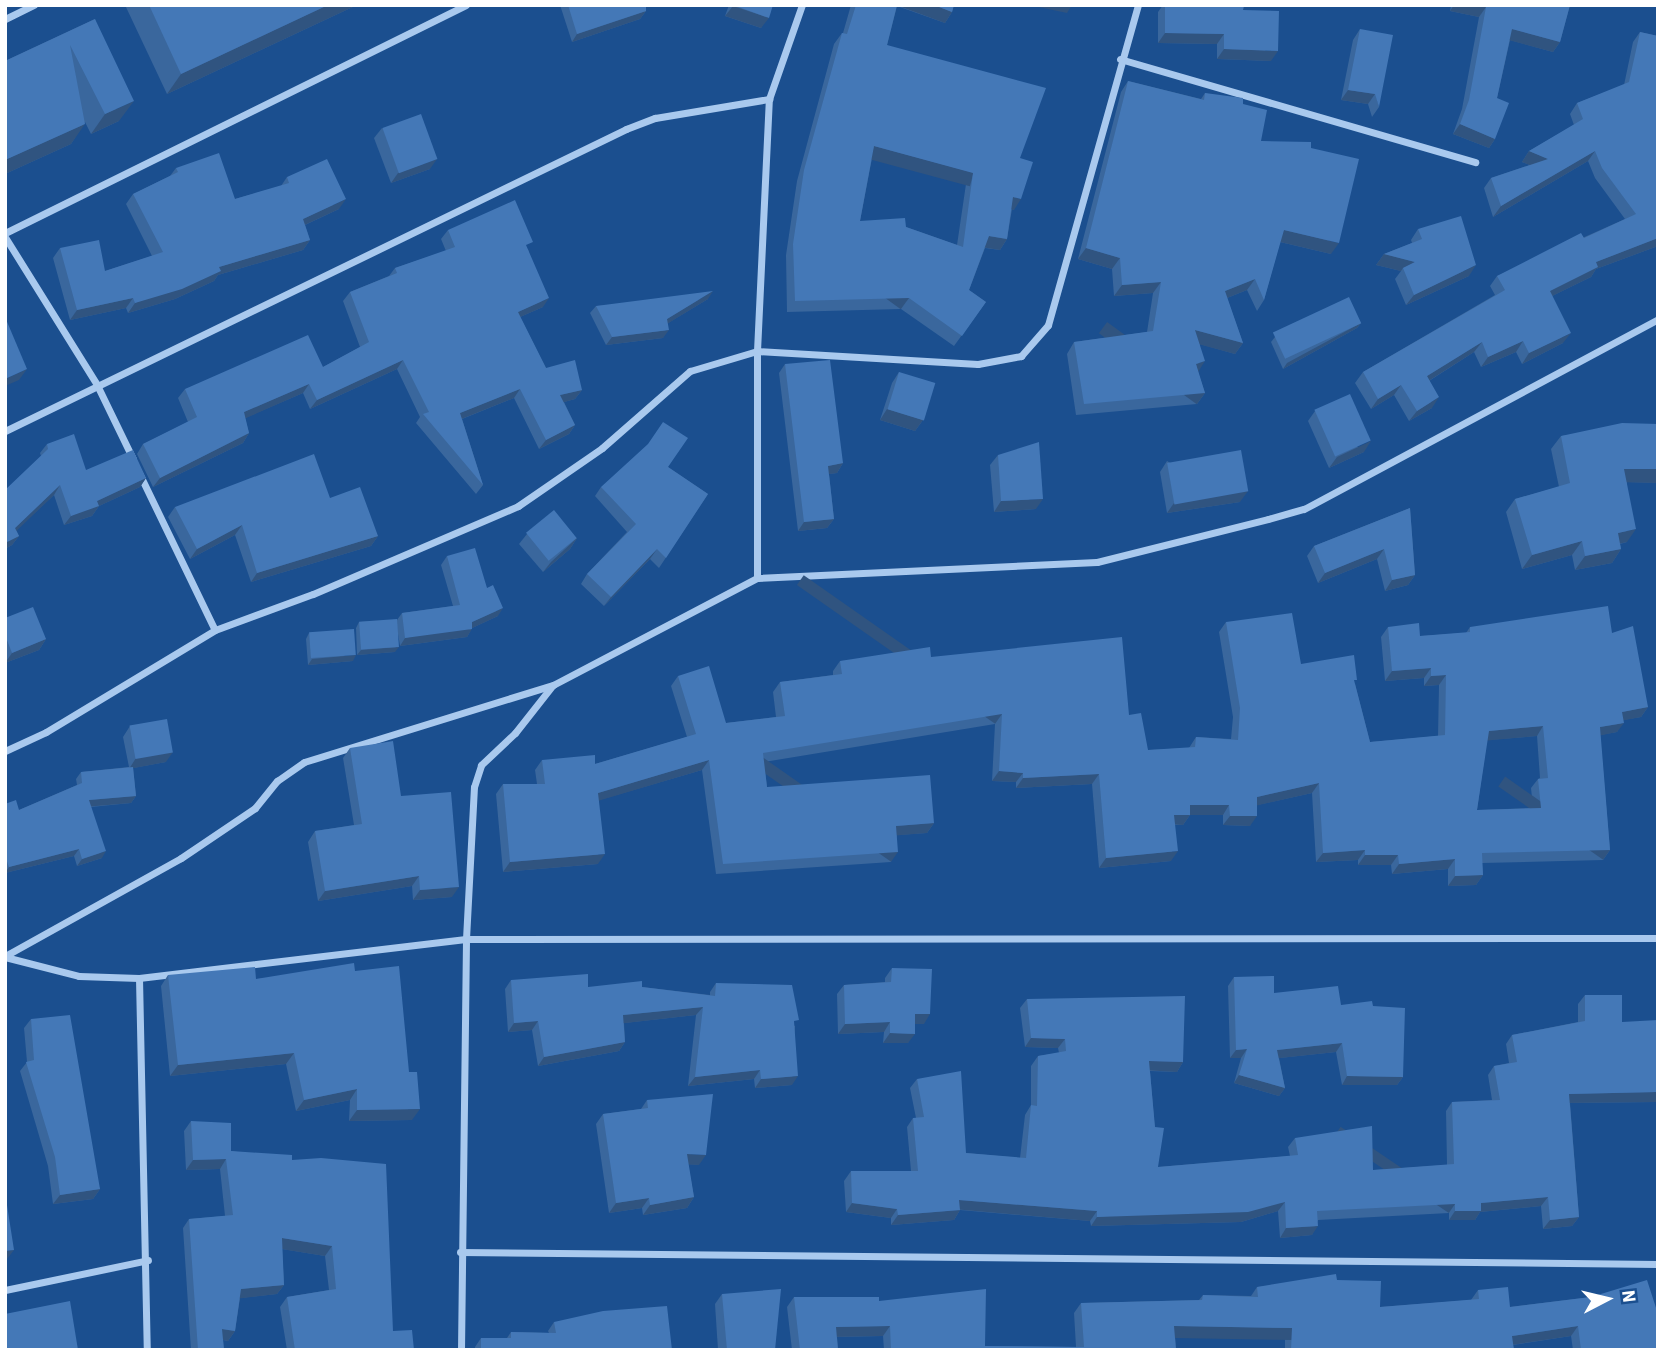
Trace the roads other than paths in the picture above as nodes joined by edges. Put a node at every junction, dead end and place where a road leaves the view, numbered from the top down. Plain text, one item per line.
1 (34, 5) edge
2 (466, 5) edge
3 (802, 5) edge
4 (1138, 5) edge
5 (5, 19) edge
6 (1120, 59) junction
7 (768, 99) junction
8 (1475, 162) dead end
9 (5, 235) edge
10 (1658, 319) edge
11 (757, 351) junction
12 (97, 385) junction
13 (5, 431) edge
14 (757, 578) junction
15 (215, 630) junction
16 (553, 685) junction
17 (5, 751) edge
18 (1658, 938) edge
19 (466, 939) junction
20 (5, 957) edge
21 (139, 978) junction
22 (460, 1252) junction
23 (148, 1259) junction
24 (1658, 1264) edge
25 (5, 1290) edge
26 (148, 1350) edge
27 (461, 1350) edge

1 - 5 street
2 - 9 street
3 - 7 street
4 - 6 street
6 - 8 street
6 - 11 street
7 - 11 street
7 - 12 street
9 - 12 street
10 - 14 street
11 - 14 street
11 - 15 street
12 - 13 street
12 - 15 street
14 - 16 street
15 - 17 street
16 - 19 street
16 - 20 street
18 - 19 street
19 - 21 street
19 - 22 street
20 - 21 street
21 - 23 street
22 - 24 street
22 - 27 street
23 - 25 street
23 - 26 street

